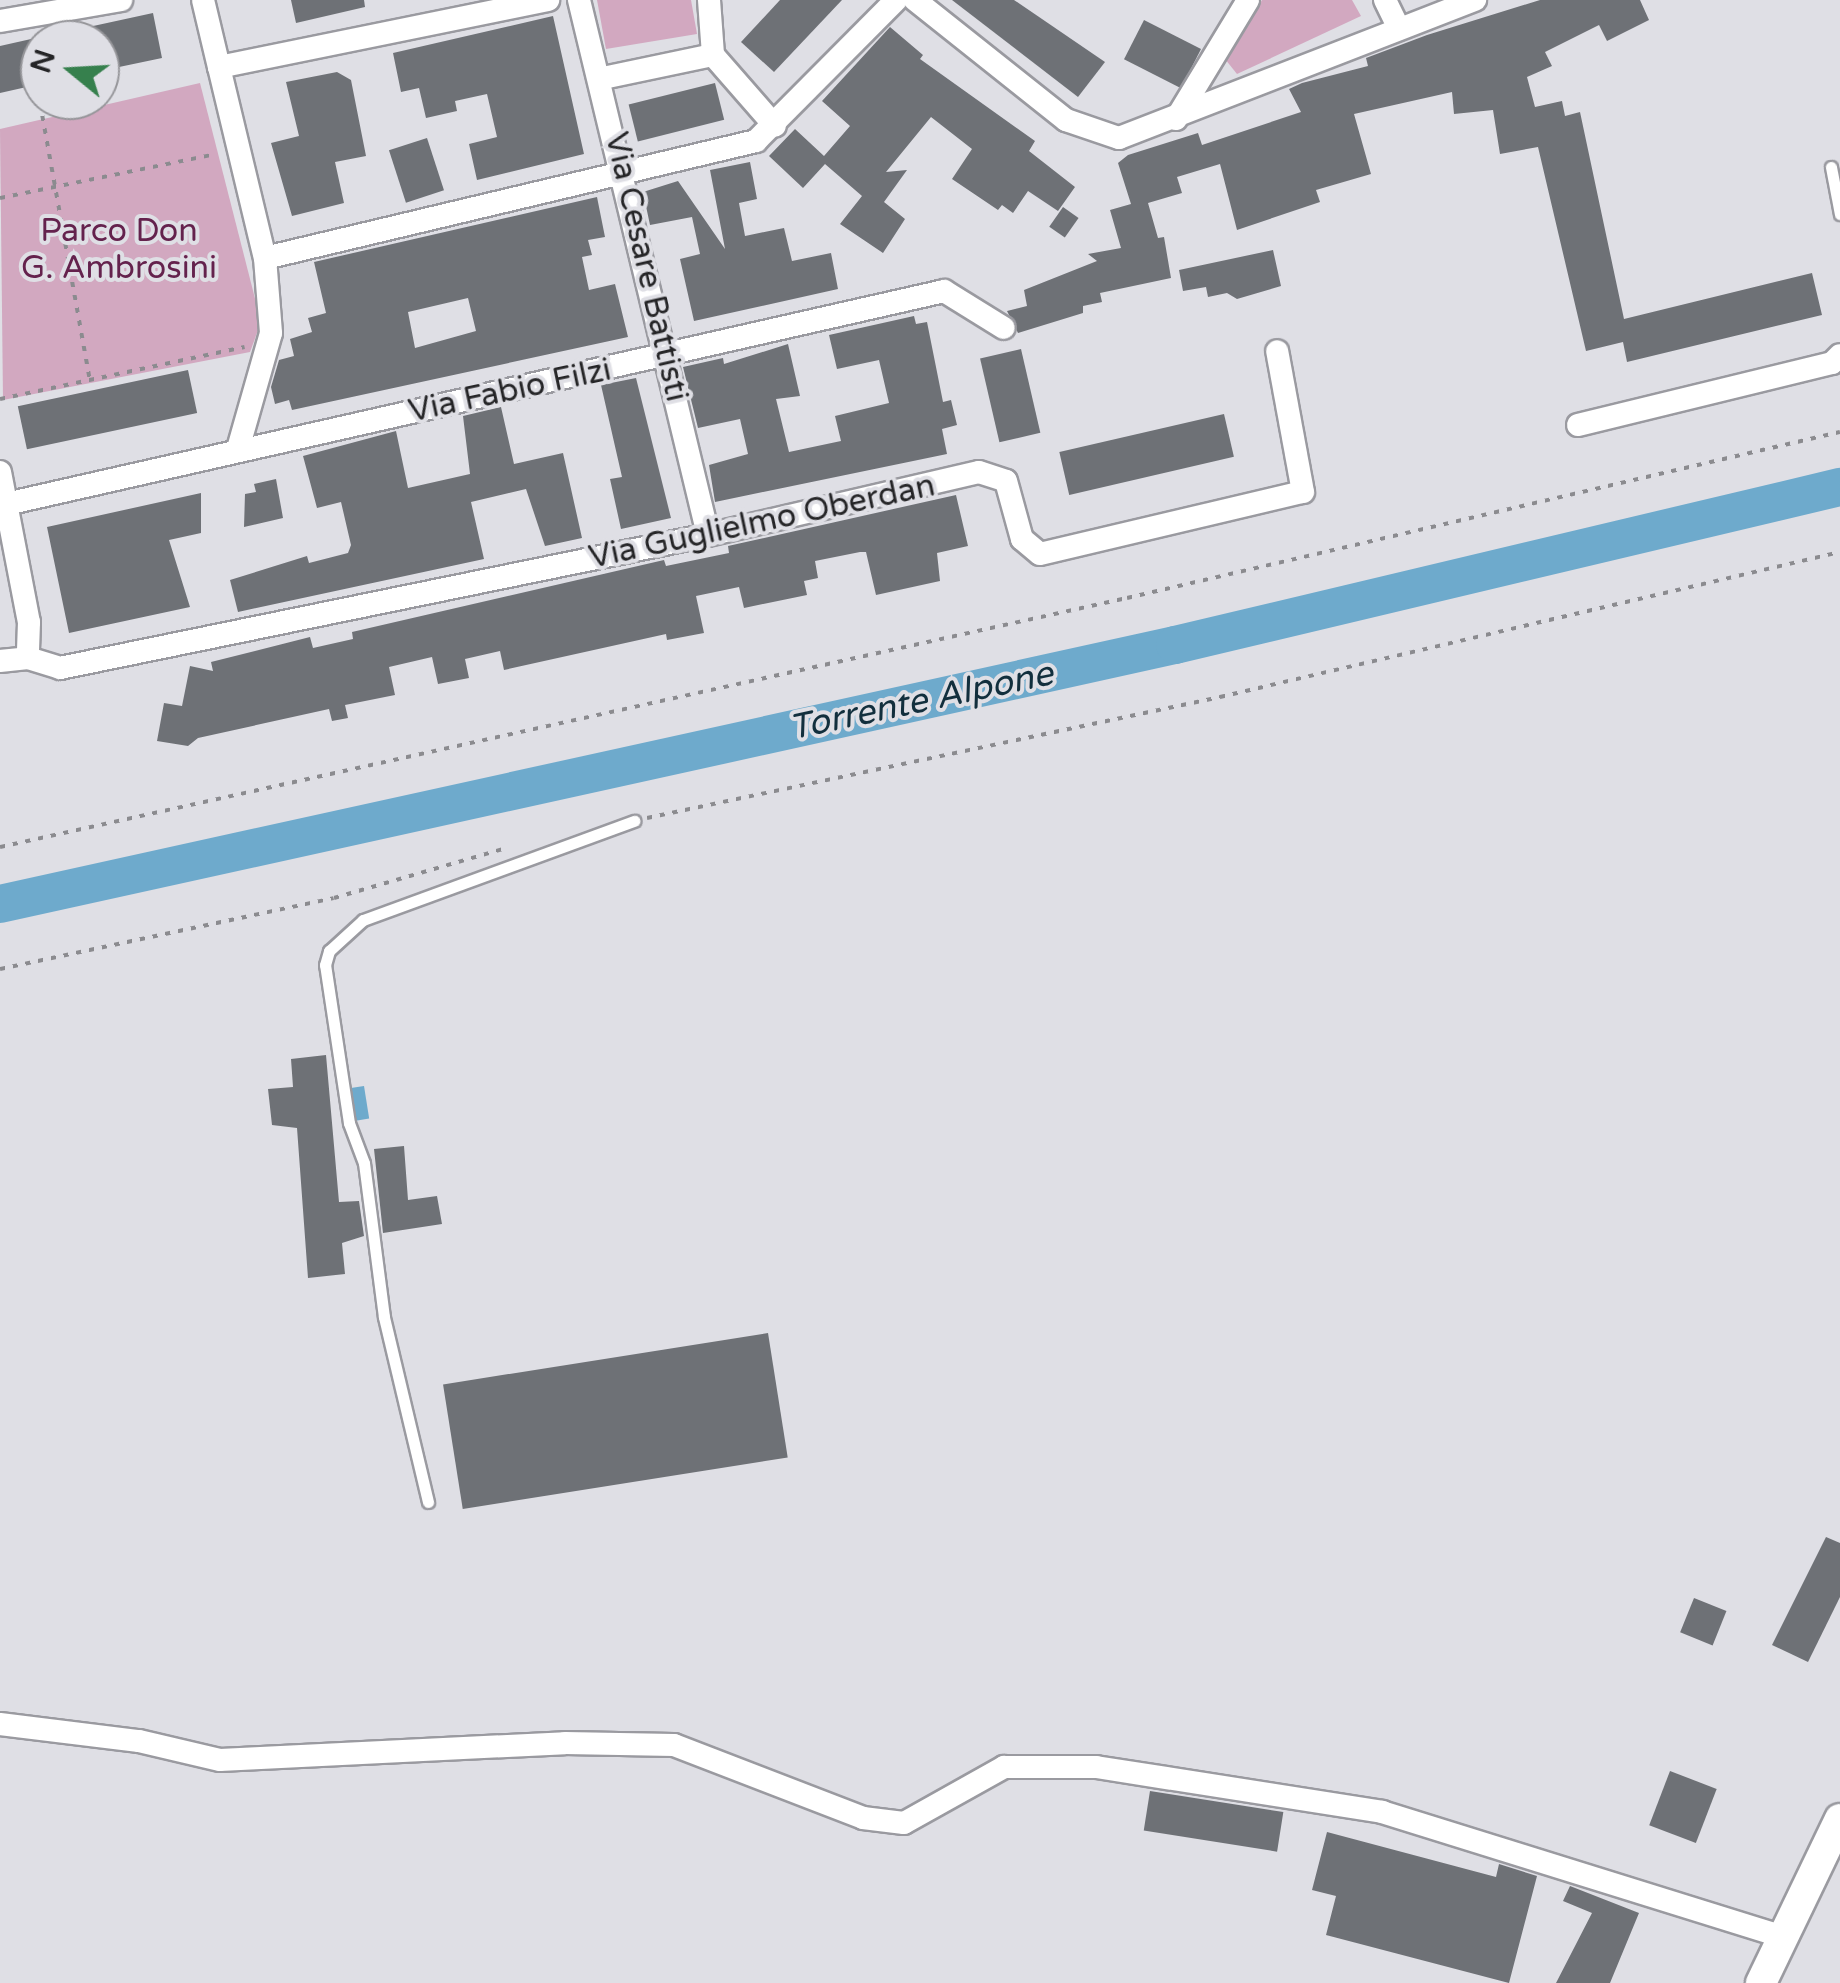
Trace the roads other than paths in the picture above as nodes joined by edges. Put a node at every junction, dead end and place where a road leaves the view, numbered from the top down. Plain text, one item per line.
1 (121, 0) edge
2 (203, 0) edge
3 (548, 0) edge
4 (579, 0) edge
5 (709, 0) edge
6 (896, 0) edge
7 (915, 0) edge
8 (1248, 0) edge
9 (1385, 0) edge
10 (1474, 0) edge
11 (0, 21) edge
12 (1399, 30) junction
13 (713, 55) junction
14 (219, 67) junction
15 (603, 78) junction
16 (1176, 119) junction
17 (776, 126) junction
18 (1831, 166) dead end
19 (624, 174) junction
20 (1840, 214) edge
21 (265, 258) junction
22 (1004, 328) dead end
23 (1278, 351) dead end
24 (1840, 354) edge
25 (669, 358) junction
26 (1578, 425) dead end
27 (238, 449) junction
28 (0, 472) edge
29 (6, 504) junction
30 (708, 536) junction
31 (28, 658) junction
32 (0, 661) edge
33 (634, 821) road end
34 (428, 1502) dead end
35 (0, 1724) edge
36 (1840, 1819) edge
37 (1781, 1936) junction
38 (1760, 1983) edge

1 - 11 street
2 - 14 street
3 - 14 street
4 - 15 street, Via Cesare Battisti
5 - 13 street
6 - 17 street
7 - 16 street
8 - 16 street
9 - 12 street
10 - 12 street
12 - 16 street
13 - 15 street
13 - 17 street
14 - 21 street
15 - 19 street, Via Cesare Battisti
17 - 19 street
18 - 20 lane
19 - 21 street
19 - 25 street, Via Cesare Battisti
21 - 27 street
22 - 25 street, Via Fabio Filzi
23 - 30 street, Via Guglielmo Oberdan
24 - 26 street
25 - 27 street, Via Fabio Filzi
25 - 30 street, Via Cesare Battisti
27 - 29 street, Via Fabio Filzi
28 - 29 street
29 - 31 street
30 - 31 street, Via Guglielmo Oberdan
31 - 32 street, Via Guglielmo Oberdan
33 - 34 lane
35 - 37 street
36 - 37 street
37 - 38 street

